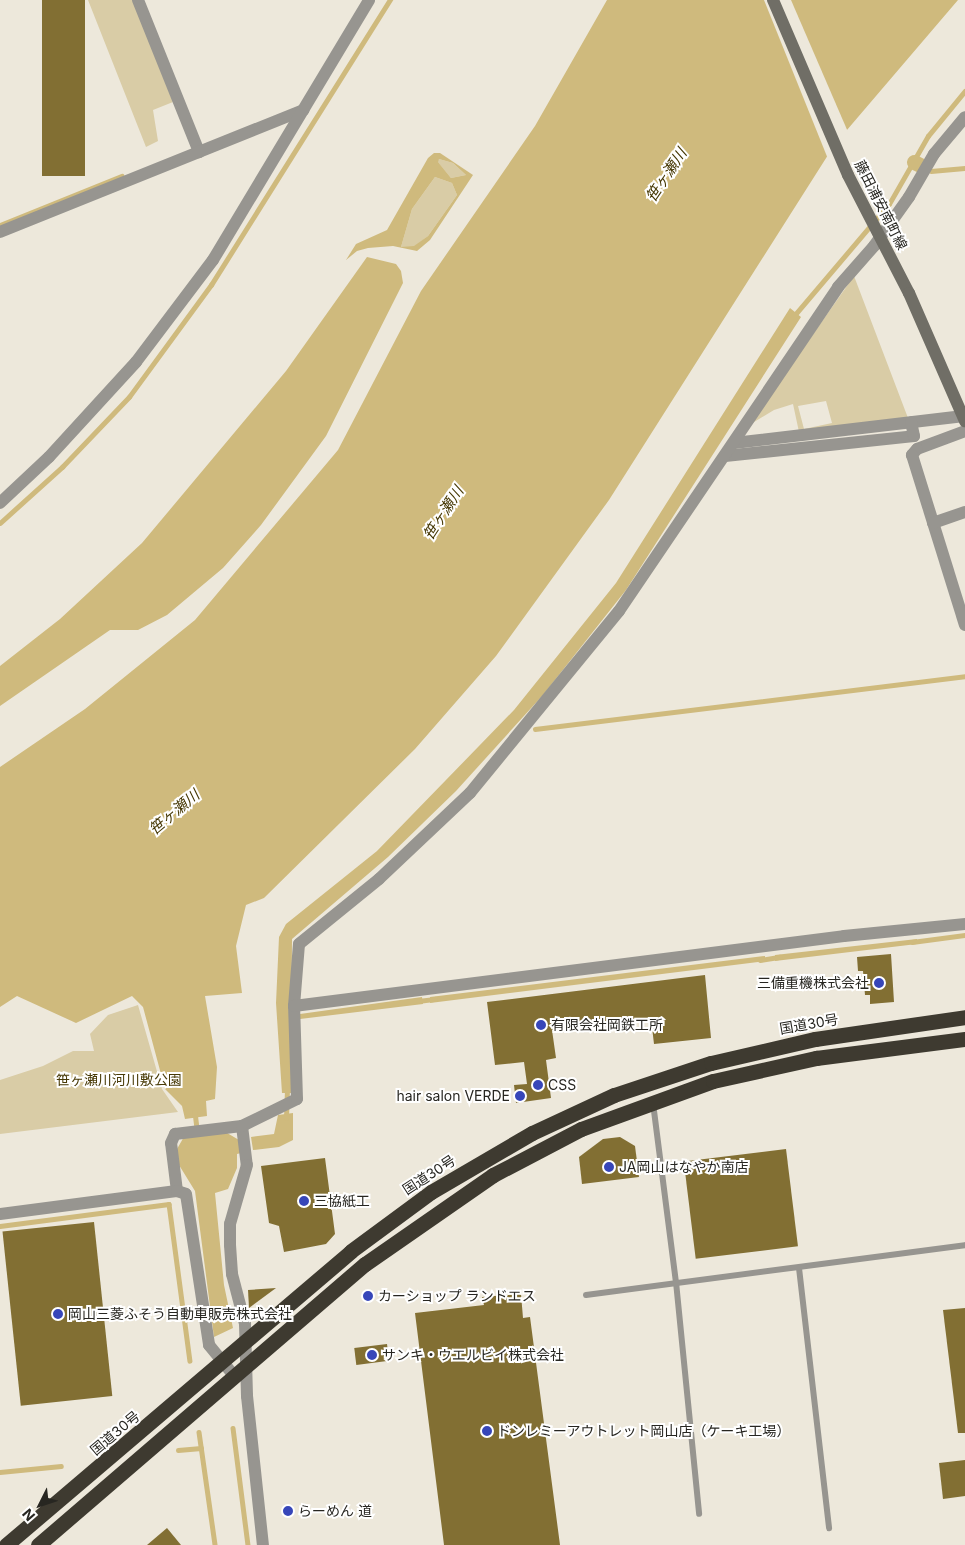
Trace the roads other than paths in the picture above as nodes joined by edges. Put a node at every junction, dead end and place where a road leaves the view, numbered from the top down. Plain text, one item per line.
1 (138, 0) edge
2 (369, 0) edge
3 (773, 0) edge
4 (303, 110) junction
5 (965, 117) edge
6 (197, 148) junction
7 (0, 232) edge
8 (965, 416) edge
9 (965, 421) edge
10 (915, 422) junction
11 (965, 431) edge
12 (734, 443) junction
13 (923, 446) junction
14 (725, 456) junction
15 (0, 502) edge
16 (965, 512) edge
17 (933, 523) junction
18 (965, 625) edge
19 (965, 924) edge
20 (295, 1013) junction
21 (965, 1018) edge
22 (965, 1039) edge
23 (653, 1101) junction
24 (243, 1132) junction
25 (177, 1191) junction
26 (0, 1214) edge
27 (965, 1245) edge
28 (799, 1268) junction
29 (676, 1282) junction
30 (586, 1295) dead end
31 (246, 1341) junction
32 (222, 1363) junction
33 (246, 1366) junction
34 (234, 1377) junction
35 (699, 1514) dead end
36 (829, 1528) dead end
37 (6, 1545) edge
38 (38, 1545) edge
39 (264, 1545) edge

1 - 6 street
2 - 4 street
3 - 9 street, 藤田浦安南町線, bridge
4 - 6 street
4 - 15 street
5 - 12 street
6 - 7 street
8 - 10 street
10 - 12 street
10 - 13 street
10 - 14 street
11 - 13 street
12 - 14 street
13 - 17 street
14 - 20 street
16 - 17 street
17 - 18 street
19 - 20 street
20 - 24 street
21 - 31 highway, 国道30号
22 - 23 highway
23 - 29 lane
23 - 33 highway
24 - 25 street
24 - 31 street
25 - 26 street
25 - 32 street
27 - 28 lane
28 - 29 lane
28 - 36 lane
29 - 30 lane
29 - 35 lane
31 - 32 highway, 国道30号
31 - 33 street
32 - 34 street
32 - 37 highway, 国道30号
33 - 34 highway
33 - 39 street
34 - 38 highway

